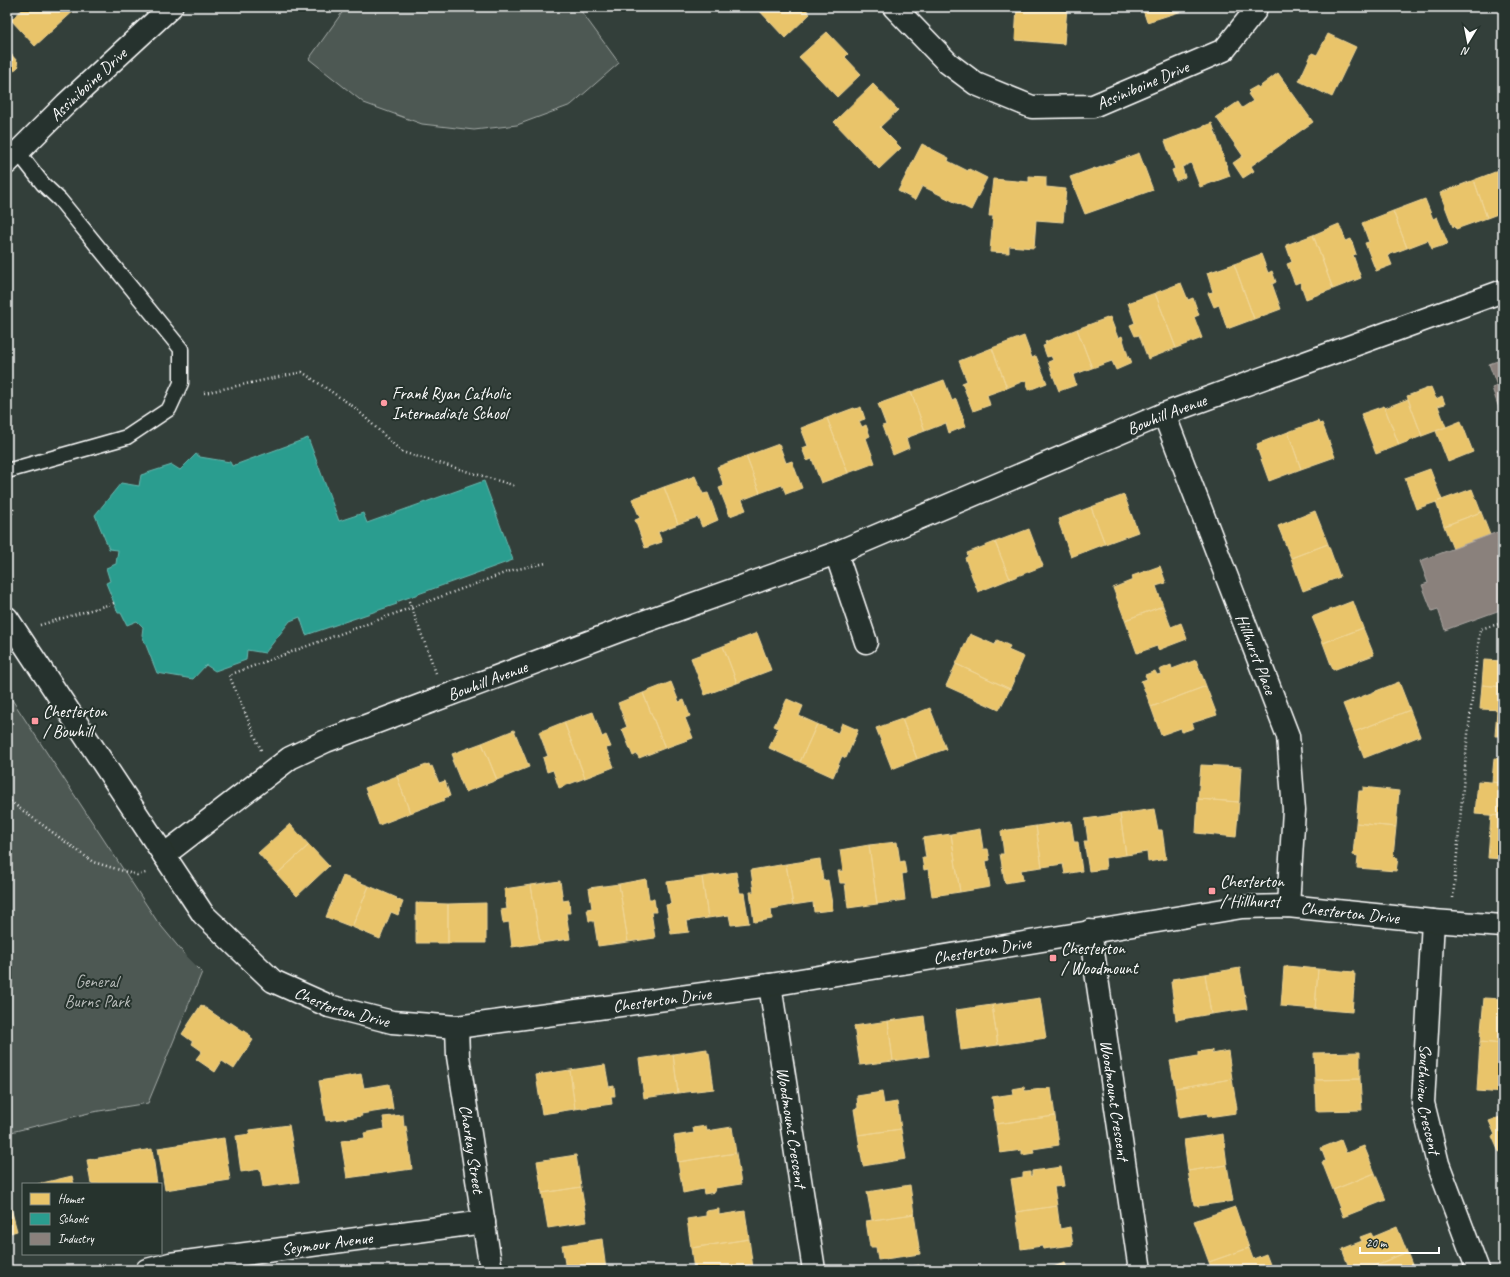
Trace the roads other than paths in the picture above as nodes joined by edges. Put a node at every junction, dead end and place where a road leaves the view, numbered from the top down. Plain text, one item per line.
1 (171, 7) edge
2 (894, 7) edge
3 (1256, 7) edge
4 (12, 157) edge
5 (1503, 291) edge
6 (1164, 414) junction
7 (7, 471) edge
8 (836, 553) junction
9 (12, 625) edge
10 (866, 642) dead end
11 (167, 860) junction
12 (1288, 906) junction
13 (1442, 922) junction
14 (1503, 926) edge
15 (1090, 931) junction
16 (770, 985) junction
17 (457, 1027) junction
18 (484, 1222) junction
19 (171, 1267) edge
20 (147, 1270) edge
21 (491, 1270) edge
22 (814, 1270) edge
23 (1140, 1270) edge
24 (1478, 1270) edge

1 - 4 street, Assiniboine Drive
2 - 3 street, Assiniboine Drive
4 - 7 lane
5 - 6 street, Bowhill Avenue
6 - 8 street, Bowhill Avenue
6 - 12 street, Hillhurst Place
8 - 10 street
8 - 11 street, Bowhill Avenue
9 - 11 street, Chesterton Drive
11 - 17 street, Chesterton Drive
12 - 13 street, Chesterton Drive
12 - 15 street, Chesterton Drive
13 - 14 street, Chesterton Drive
13 - 24 street, Southview Crescent
15 - 16 street, Chesterton Drive
15 - 23 street, Woodmount Crescent
16 - 17 street, Chesterton Drive
16 - 22 street, Woodmount Crescent
17 - 18 street, Charkay Street
18 - 19 street, Seymour Avenue
18 - 21 street, Charkay Street
19 - 20 street, Seymour Avenue

